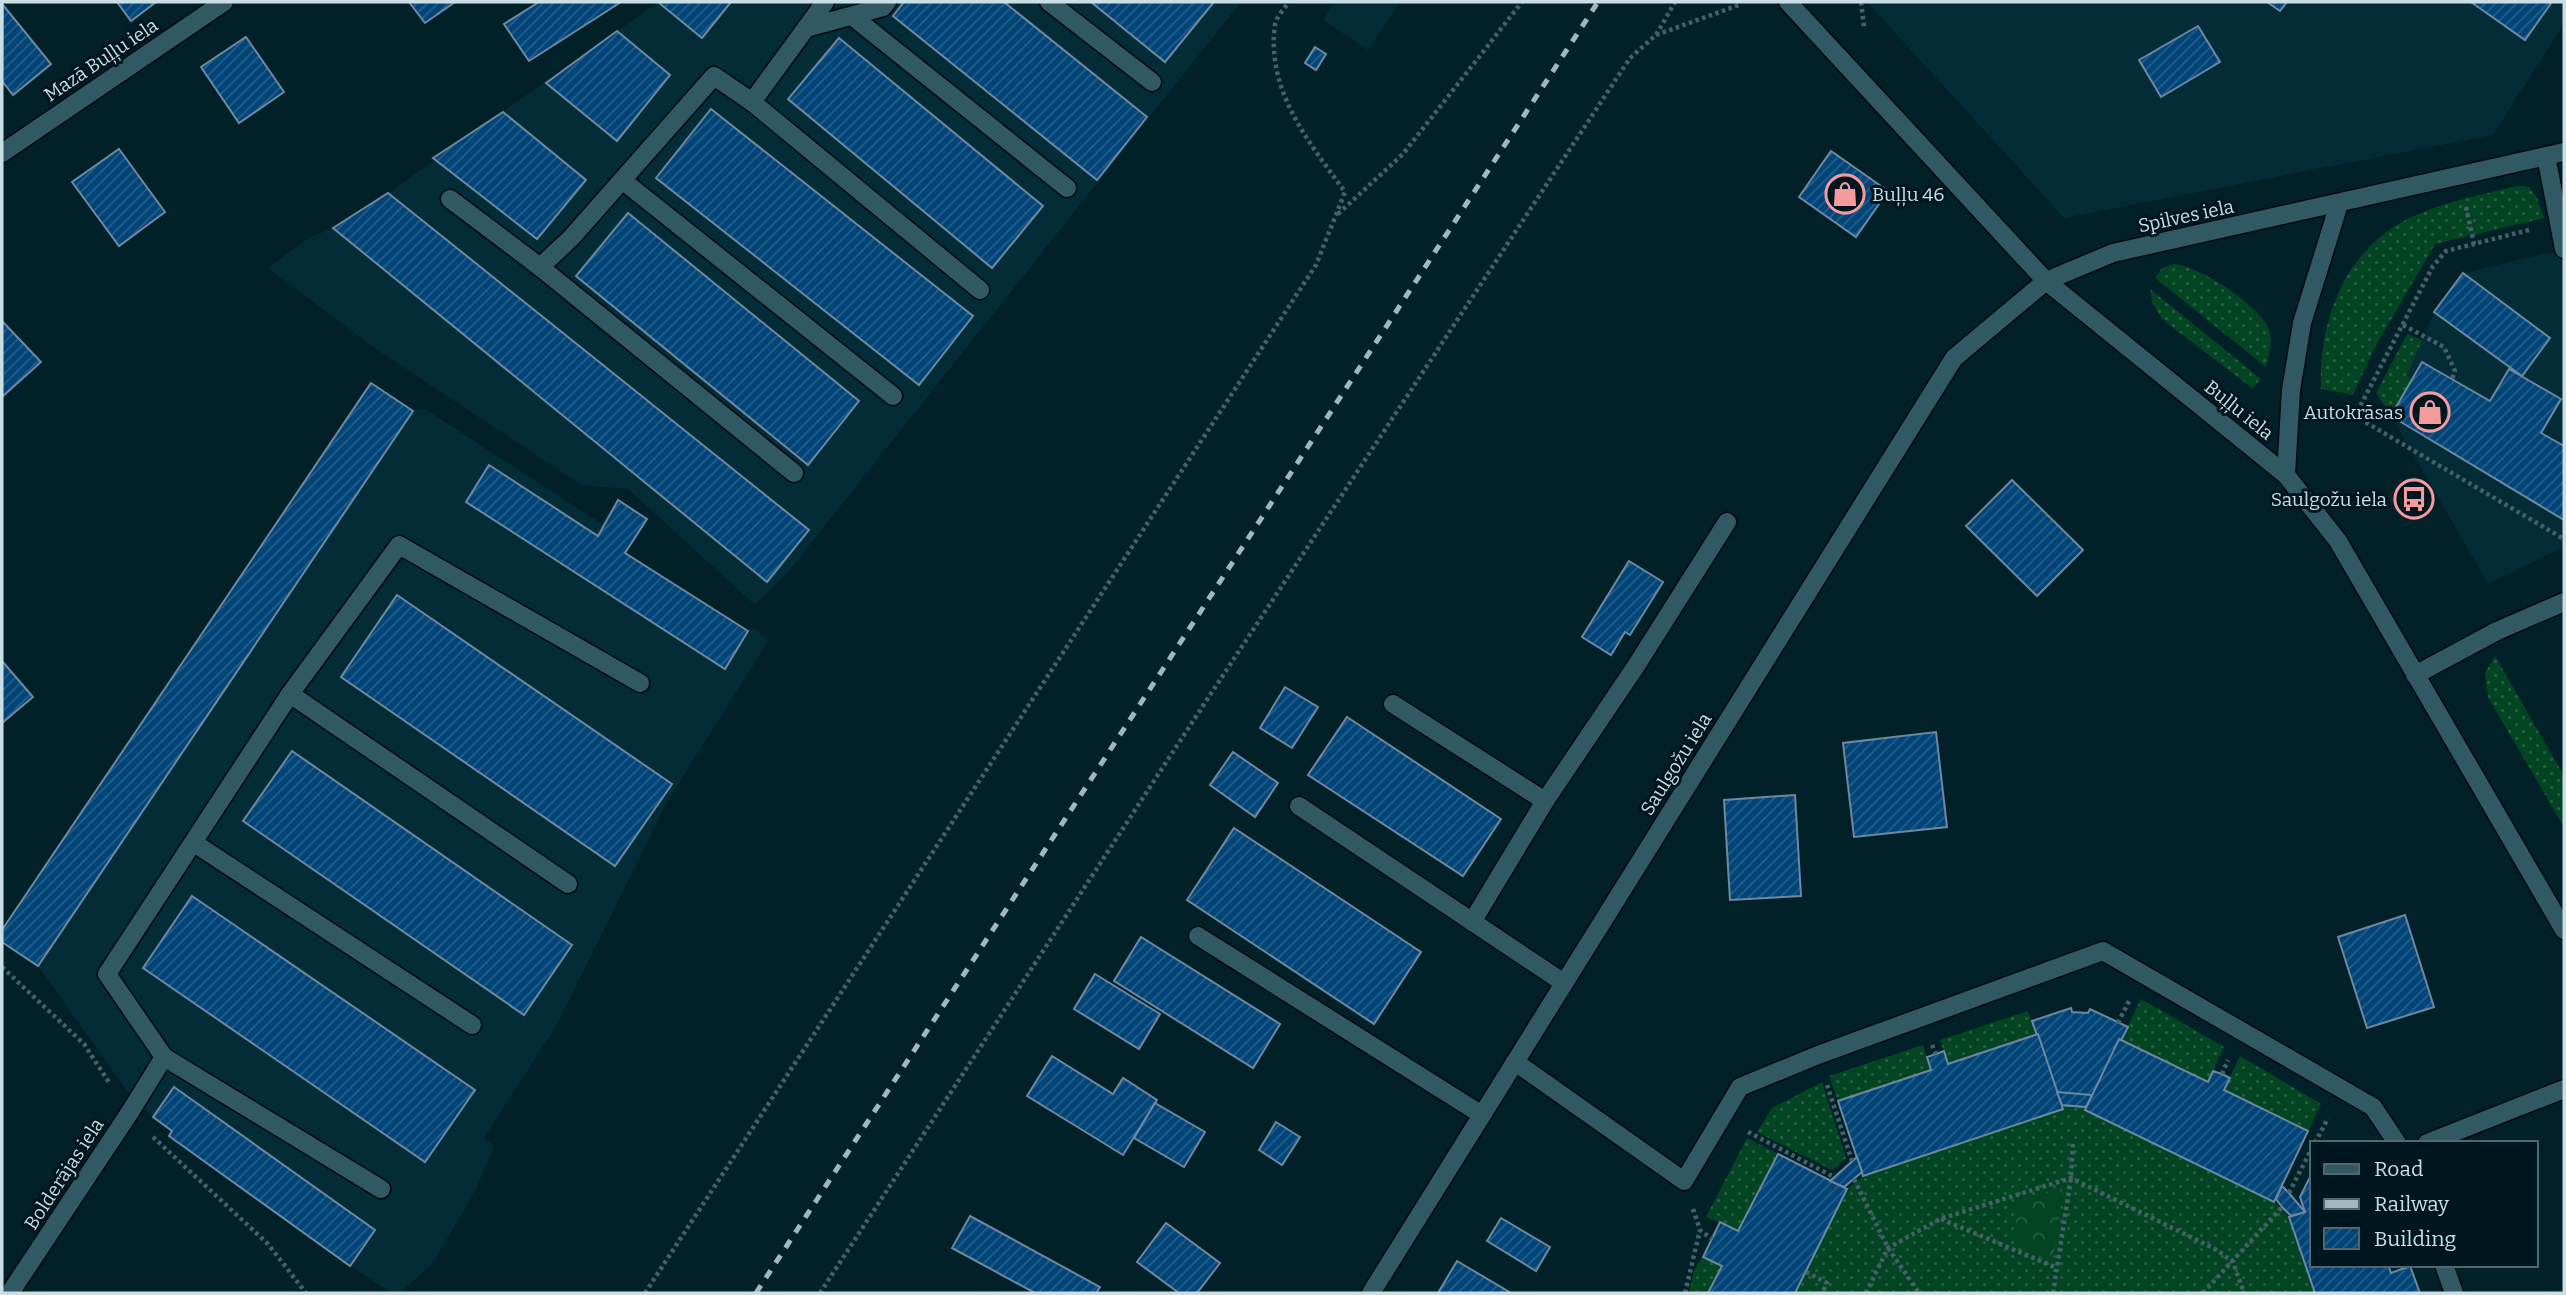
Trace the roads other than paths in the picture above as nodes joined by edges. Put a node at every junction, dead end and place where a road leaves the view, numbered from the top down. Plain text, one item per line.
1 (224, 2) edge
2 (825, 2) edge
3 (887, 2) edge
4 (1049, 2) edge
5 (1788, 2) edge
6 (852, 16) junction
7 (806, 28) junction
8 (1152, 82) dead end
9 (752, 102) junction
10 (2564, 152) edge
11 (2, 153) edge
12 (2546, 156) junction
13 (622, 180) junction
14 (1067, 188) dead end
15 (450, 199) dead end
16 (2339, 204) junction
17 (2564, 249) edge
18 (540, 267) junction
19 (2046, 281) junction
20 (980, 290) dead end
21 (893, 396) dead end
22 (794, 473) dead end
23 (2286, 475) junction
24 (1727, 522) dead end
25 (2564, 602) edge
26 (2415, 675) junction
27 (640, 683) dead end
28 (290, 694) junction
29 (1393, 704) dead end
30 (1545, 801) junction
31 (1299, 806) dead end
32 (194, 843) junction
33 (568, 884) dead end
34 (1472, 922) junction
35 (2564, 930) edge
36 (1198, 936) dead end
37 (1564, 983) junction
38 (472, 1025) dead end
39 (164, 1057) junction
40 (1515, 1062) junction
41 (2564, 1089) edge
42 (1482, 1115) junction
43 (2396, 1141) edge
44 (2432, 1141) edge
45 (381, 1189) dead end
46 (2445, 1267) edge
47 (10, 1293) edge
48 (1371, 1293) edge
49 (2454, 1293) edge

1 - 11 street, Mazā Buļļu iela
2 - 7 street
3 - 6 street
4 - 8 street
5 - 19 street, Buļļu iela
6 - 7 street
6 - 14 street
7 - 9 street
9 - 13 street
9 - 20 street
10 - 12 street, Spilves iela
12 - 16 street, Spilves iela
12 - 17 street
13 - 18 street
13 - 21 street
15 - 18 street
16 - 19 street, Spilves iela
16 - 23 street
18 - 22 street
19 - 23 street, Buļļu iela
19 - 37 street, Saulgožu iela
23 - 26 street, Buļļu iela
24 - 30 street
25 - 26 street
26 - 35 street, Buļļu iela
27 - 28 street
28 - 32 street
28 - 33 street
29 - 30 street
30 - 34 street
31 - 34 street
32 - 38 street
32 - 39 street
34 - 37 street
36 - 42 street
37 - 40 street, Saulgožu iela
39 - 45 street
39 - 47 street, Bolderājas iela
40 - 42 street, Saulgožu iela
40 - 43 street
41 - 44 street
42 - 48 street, Saulgožu iela
46 - 49 street

